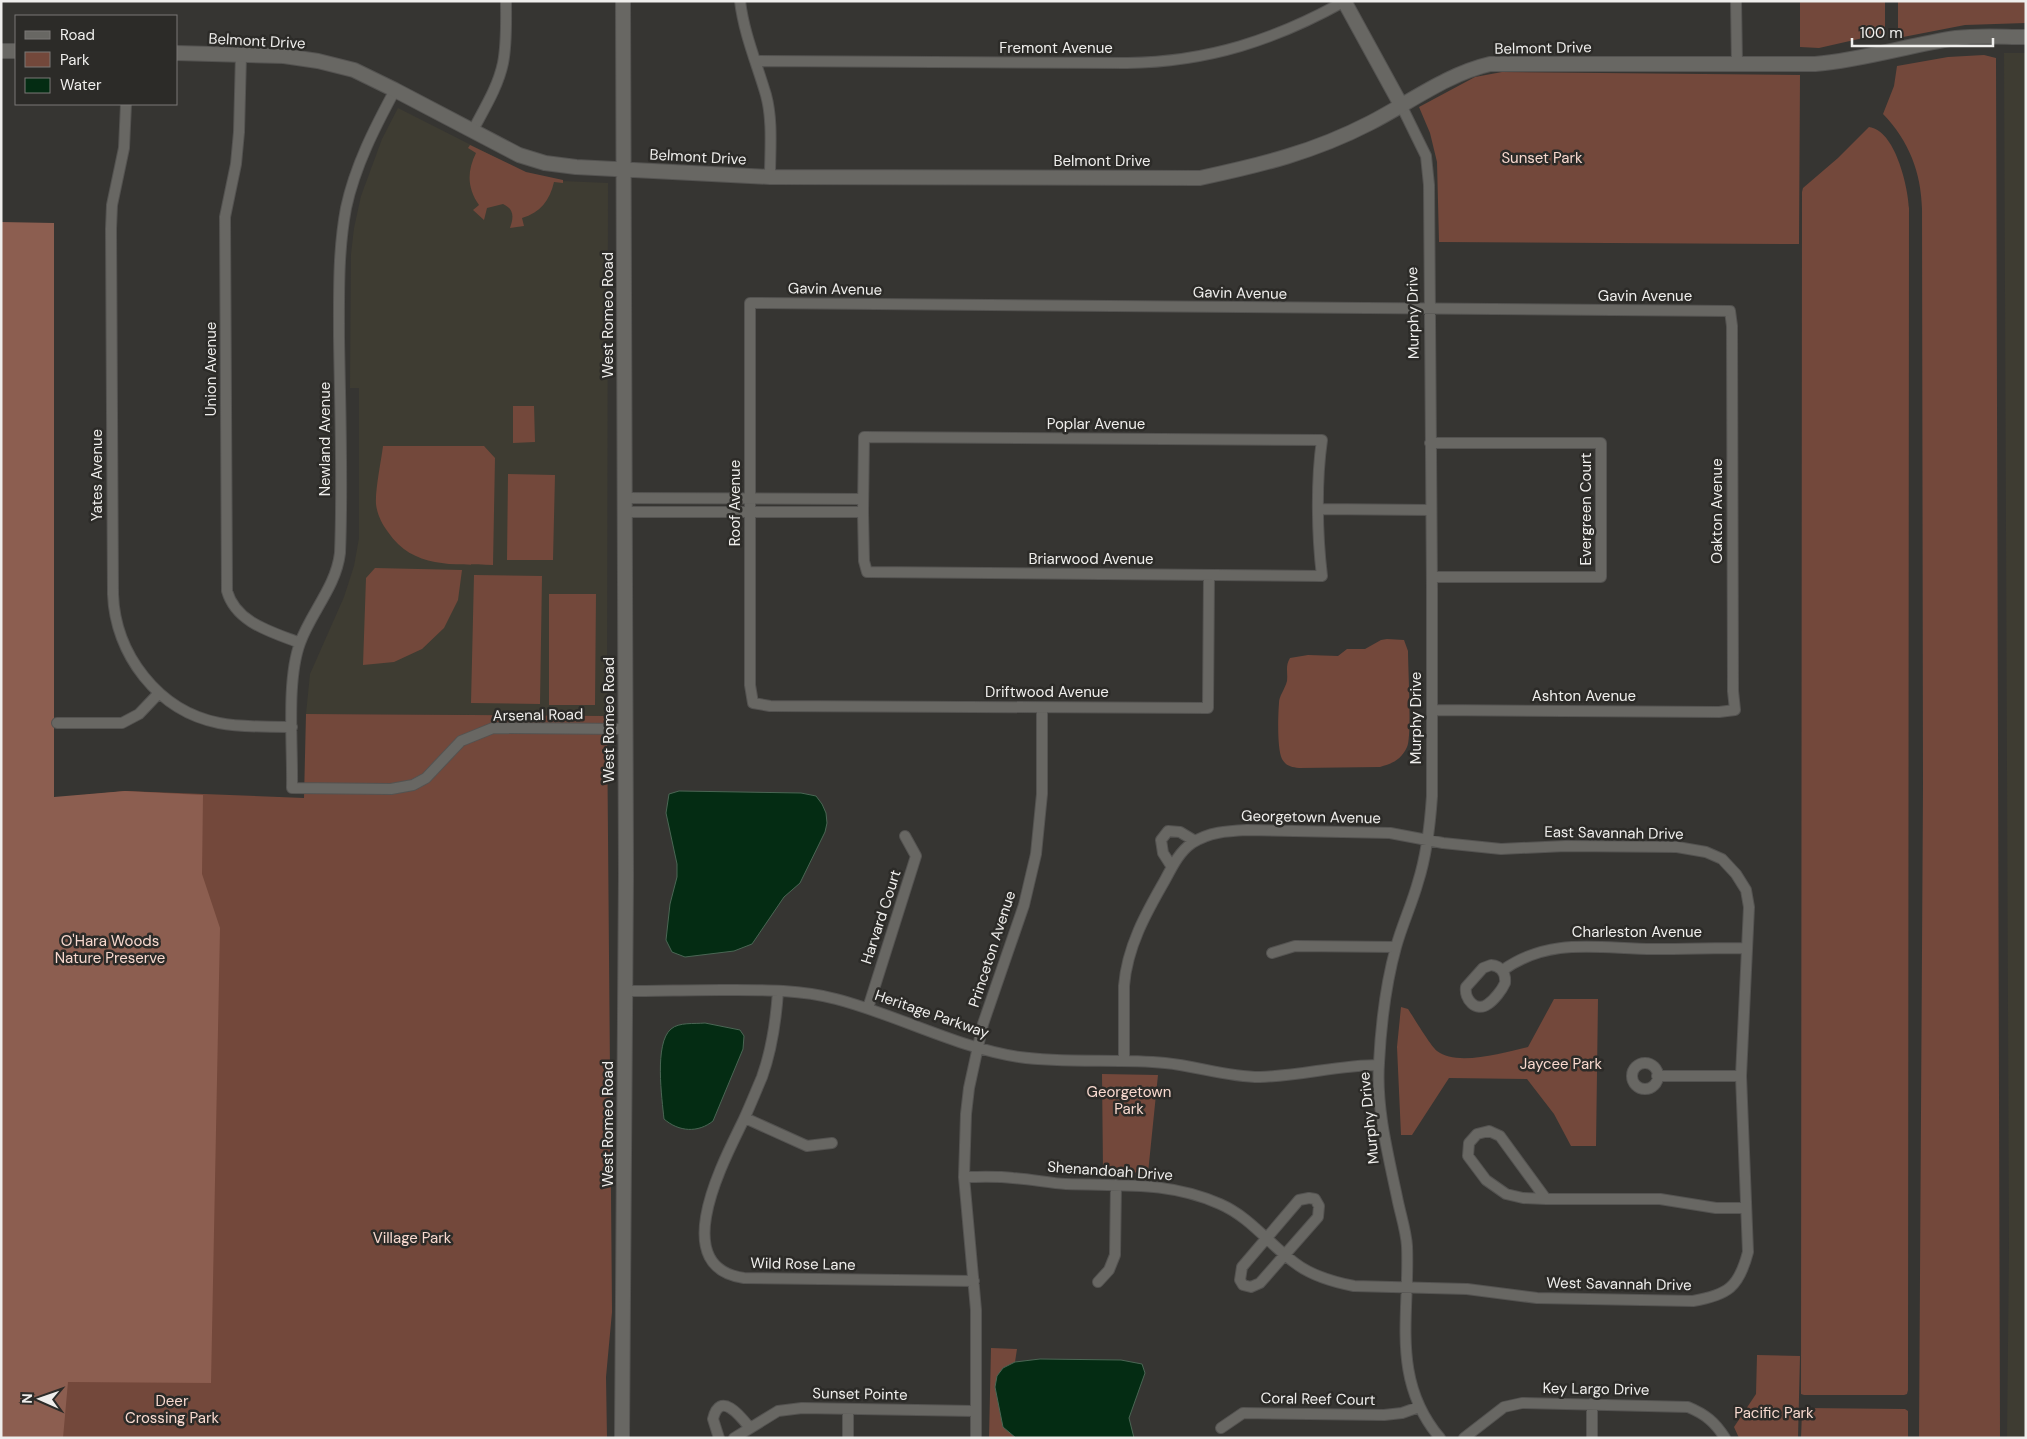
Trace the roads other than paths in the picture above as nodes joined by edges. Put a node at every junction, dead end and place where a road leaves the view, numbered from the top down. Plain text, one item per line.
1 (506, 1) edge
2 (623, 1) edge
3 (740, 1) edge
4 (1736, 1) edge
5 (1344, 2) edge
6 (2026, 38) edge
7 (1, 51) edge
8 (15, 51) edge
9 (178, 53) edge
10 (241, 54) junction
11 (755, 61) junction
12 (1737, 64) junction
13 (396, 90) junction
14 (126, 105) edge
15 (1401, 105) junction
16 (473, 130) junction
17 (624, 169) junction
18 (770, 177) junction
19 (750, 303) joint
20 (1430, 309) junction
21 (1730, 311) joint
22 (1430, 443) junction
23 (750, 499) junction
24 (862, 499) junction
25 (624, 505) junction
26 (1319, 508) junction
27 (1430, 510) junction
28 (750, 512) junction
29 (863, 512) junction
30 (1209, 575) junction
31 (1432, 577) junction
32 (300, 643) junction
33 (159, 693) junction
34 (753, 703) joint
35 (1042, 708) junction
36 (1432, 710) junction
37 (1735, 710) joint
38 (56, 723) dead end
39 (292, 727) junction
40 (625, 729) junction
41 (292, 788) joint
42 (905, 836) dead end
43 (1428, 839) junction
44 (1195, 841) junction
45 (1172, 867) junction
46 (1396, 947) junction
47 (1746, 948) junction
48 (1272, 954) dead end
49 (1503, 970) dead end
50 (625, 991) junction
51 (778, 991) junction
52 (868, 1008) junction
53 (978, 1047) junction
54 (1124, 1060) junction
55 (1379, 1065) junction
56 (1657, 1076) dead end
57 (1741, 1076) junction
58 (745, 1118) junction
59 (832, 1144) dead end
60 (964, 1177) junction
61 (1116, 1185) junction
62 (1546, 1199) junction
63 (1746, 1208) junction
64 (1267, 1237) junction
65 (1286, 1255) junction
66 (974, 1281) junction
67 (1098, 1282) dead end
68 (1407, 1288) junction
69 (1592, 1404) junction
70 (1419, 1407) junction
71 (848, 1409) junction
72 (974, 1411) junction
73 (750, 1428) junction
74 (1221, 1428) dead end
75 (622, 1438) edge
76 (719, 1438) edge
77 (734, 1438) edge
78 (848, 1438) edge
79 (976, 1438) edge
80 (1440, 1438) edge
81 (1464, 1438) edge
82 (1592, 1438) edge
83 (1725, 1438) edge

1 - 16 street
2 - 17 street, West Romeo Road
3 - 11 street
4 - 12 street
5 - 11 street, Fremont Avenue
5 - 15 street, Murphy Drive
6 - 12 street, Belmont Drive
7 - 8 street
9 - 10 street, Belmont Drive
10 - 13 street, Belmont Drive
10 - 32 street, Union Avenue
11 - 18 street
12 - 15 street, Belmont Drive
13 - 16 street, Belmont Drive
13 - 32 street, Newland Avenue
14 - 33 street, Yates Avenue
15 - 18 street, Belmont Drive
15 - 20 street, Murphy Drive
16 - 17 street, Belmont Drive
17 - 18 street, Belmont Drive
17 - 25 street, West Romeo Road
19 - 20 street, Gavin Avenue
19 - 23 street, Roof Avenue
20 - 21 street, Gavin Avenue
20 - 22 street, Murphy Drive
21 - 37 street, Oakton Avenue
22 - 27 street, Murphy Drive
22 - 31 street, Evergreen Court
23 - 24 street
23 - 25 street
23 - 28 street, Roof Avenue
24 - 26 street, Poplar Avenue
24 - 29 street, Briarwood Avenue
25 - 28 street
25 - 40 street, West Romeo Road
26 - 27 street
26 - 30 street, Briarwood Avenue
27 - 31 street, Murphy Drive
28 - 29 street
28 - 34 street, Roof Avenue
29 - 30 street, Briarwood Avenue
30 - 35 street, Driftwood Avenue
31 - 36 street, Murphy Drive
32 - 39 street, Newland Avenue
33 - 38 street
33 - 39 street, Yates Avenue
34 - 35 street, Driftwood Avenue
35 - 53 street, Princeton Avenue
36 - 37 street, Ashton Avenue
36 - 43 street, Murphy Drive
39 - 41 street, Newland Avenue
40 - 41 street, Arsenal Road
40 - 50 street, West Romeo Road
42 - 52 street, Harvard Court
43 - 44 street, Georgetown Avenue
43 - 46 street, Murphy Drive
43 - 47 street, East Savannah Drive
44 - 45 street, Georgetown Avenue
44 - 45 street
45 - 54 street, Georgetown Avenue
46 - 48 street
46 - 55 street, Murphy Drive
47 - 49 street, Charleston Avenue
47 - 57 street, East Savannah Drive
50 - 51 street, Heritage Parkway
50 - 75 street, West Romeo Road
51 - 52 street, Heritage Parkway
51 - 58 street, Wild Rose Lane
52 - 53 street, Heritage Parkway
53 - 54 street, Heritage Parkway
53 - 60 street, Princeton Avenue
54 - 55 street, Heritage Parkway
55 - 68 street, Murphy Drive
56 - 57 street
57 - 63 street, West Savannah Drive
58 - 59 street
58 - 66 street, Wild Rose Lane
60 - 61 street, Shenandoah Drive
60 - 66 street, Princeton Avenue
61 - 64 street, Shenandoah Drive
61 - 67 street
62 - 62 street
62 - 63 street
63 - 68 street, West Savannah Drive
64 - 65 street, Shenandoah Drive
64 - 65 street
64 - 65 street
65 - 68 street, Shenandoah Drive
66 - 72 street, Princeton Avenue
68 - 70 street, Murphy Drive
69 - 81 street, Key Largo Drive
69 - 82 street
69 - 83 street, Key Largo Drive
70 - 74 street, Coral Reef Court
70 - 80 street, Murphy Drive
71 - 72 street, Sunset Pointe
71 - 73 street, Sunset Pointe
71 - 78 street
72 - 79 street, Princeton Avenue
73 - 76 street
73 - 77 street, Sunset Pointe

